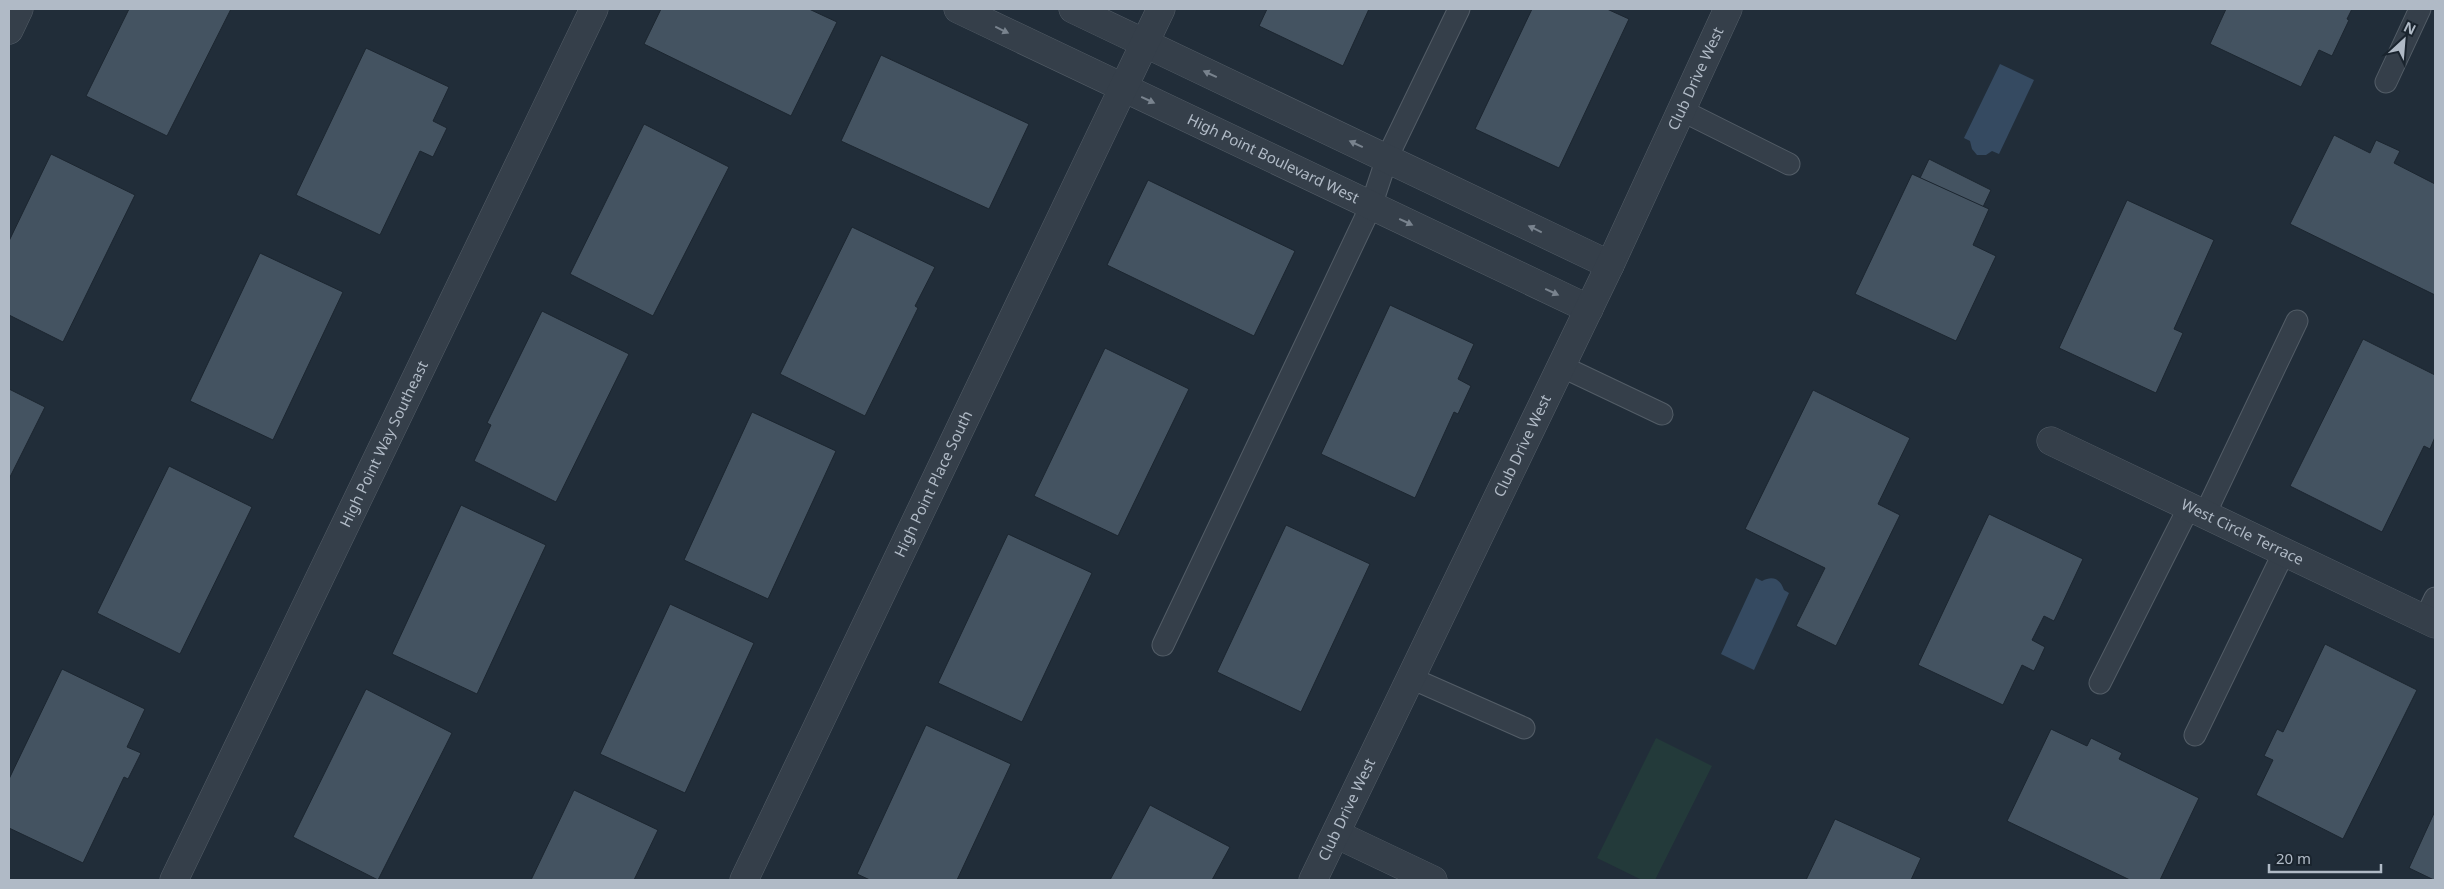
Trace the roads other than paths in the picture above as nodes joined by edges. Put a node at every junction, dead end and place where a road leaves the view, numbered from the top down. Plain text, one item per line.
1 (19, 9) edge
2 (594, 9) edge
3 (958, 9) edge
4 (1073, 9) edge
5 (1161, 9) edge
6 (1459, 9) edge
7 (1728, 9) edge
8 (2420, 9) edge
9 (9, 30) edge
10 (1145, 43) junction
11 (2386, 82) dead end
12 (1124, 88) junction
13 (1681, 110) junction
14 (1387, 158) junction
15 (1789, 164) dead end
16 (1371, 206) junction
17 (1610, 265) junction
18 (1589, 309) junction
19 (2297, 321) dead end
20 (1561, 366) junction
21 (1662, 414) dead end
22 (2051, 441) dead end
23 (2197, 511) junction
24 (2284, 552) junction
25 (2432, 614) edge
26 (1163, 645) dead end
27 (1411, 678) junction
28 (2100, 683) dead end
29 (1524, 728) dead end
30 (2195, 735) dead end
31 (1336, 834) junction
32 (174, 880) edge
33 (744, 880) edge
34 (1314, 880) edge
35 (1433, 880) edge

1 - 9 street
2 - 32 street, High Point Way Southeast
3 -> 12 street, High Point Boulevard West
4 - 10 street
5 - 10 street, High Point Place South
6 - 14 lane
7 - 13 street, Club Drive West
8 - 11 lane
10 - 12 street, High Point Place South
14 -> 10 street
12 -> 16 street, High Point Boulevard West
12 - 33 street, High Point Place South
13 - 15 lane
13 - 17 street, Club Drive West
14 - 16 lane
17 -> 14 street
16 -> 18 street, High Point Boulevard West
16 - 26 lane
17 - 18 street, Club Drive West
18 - 20 street, Club Drive West
19 - 23 lane
20 - 21 lane
20 - 27 street, Club Drive West
22 - 23 street, West Circle Terrace
23 - 24 street, West Circle Terrace
23 - 28 lane
24 - 25 street, West Circle Terrace
24 - 30 lane
27 - 29 lane
27 - 31 street, Club Drive West
31 - 34 street, Club Drive West
31 - 35 street

